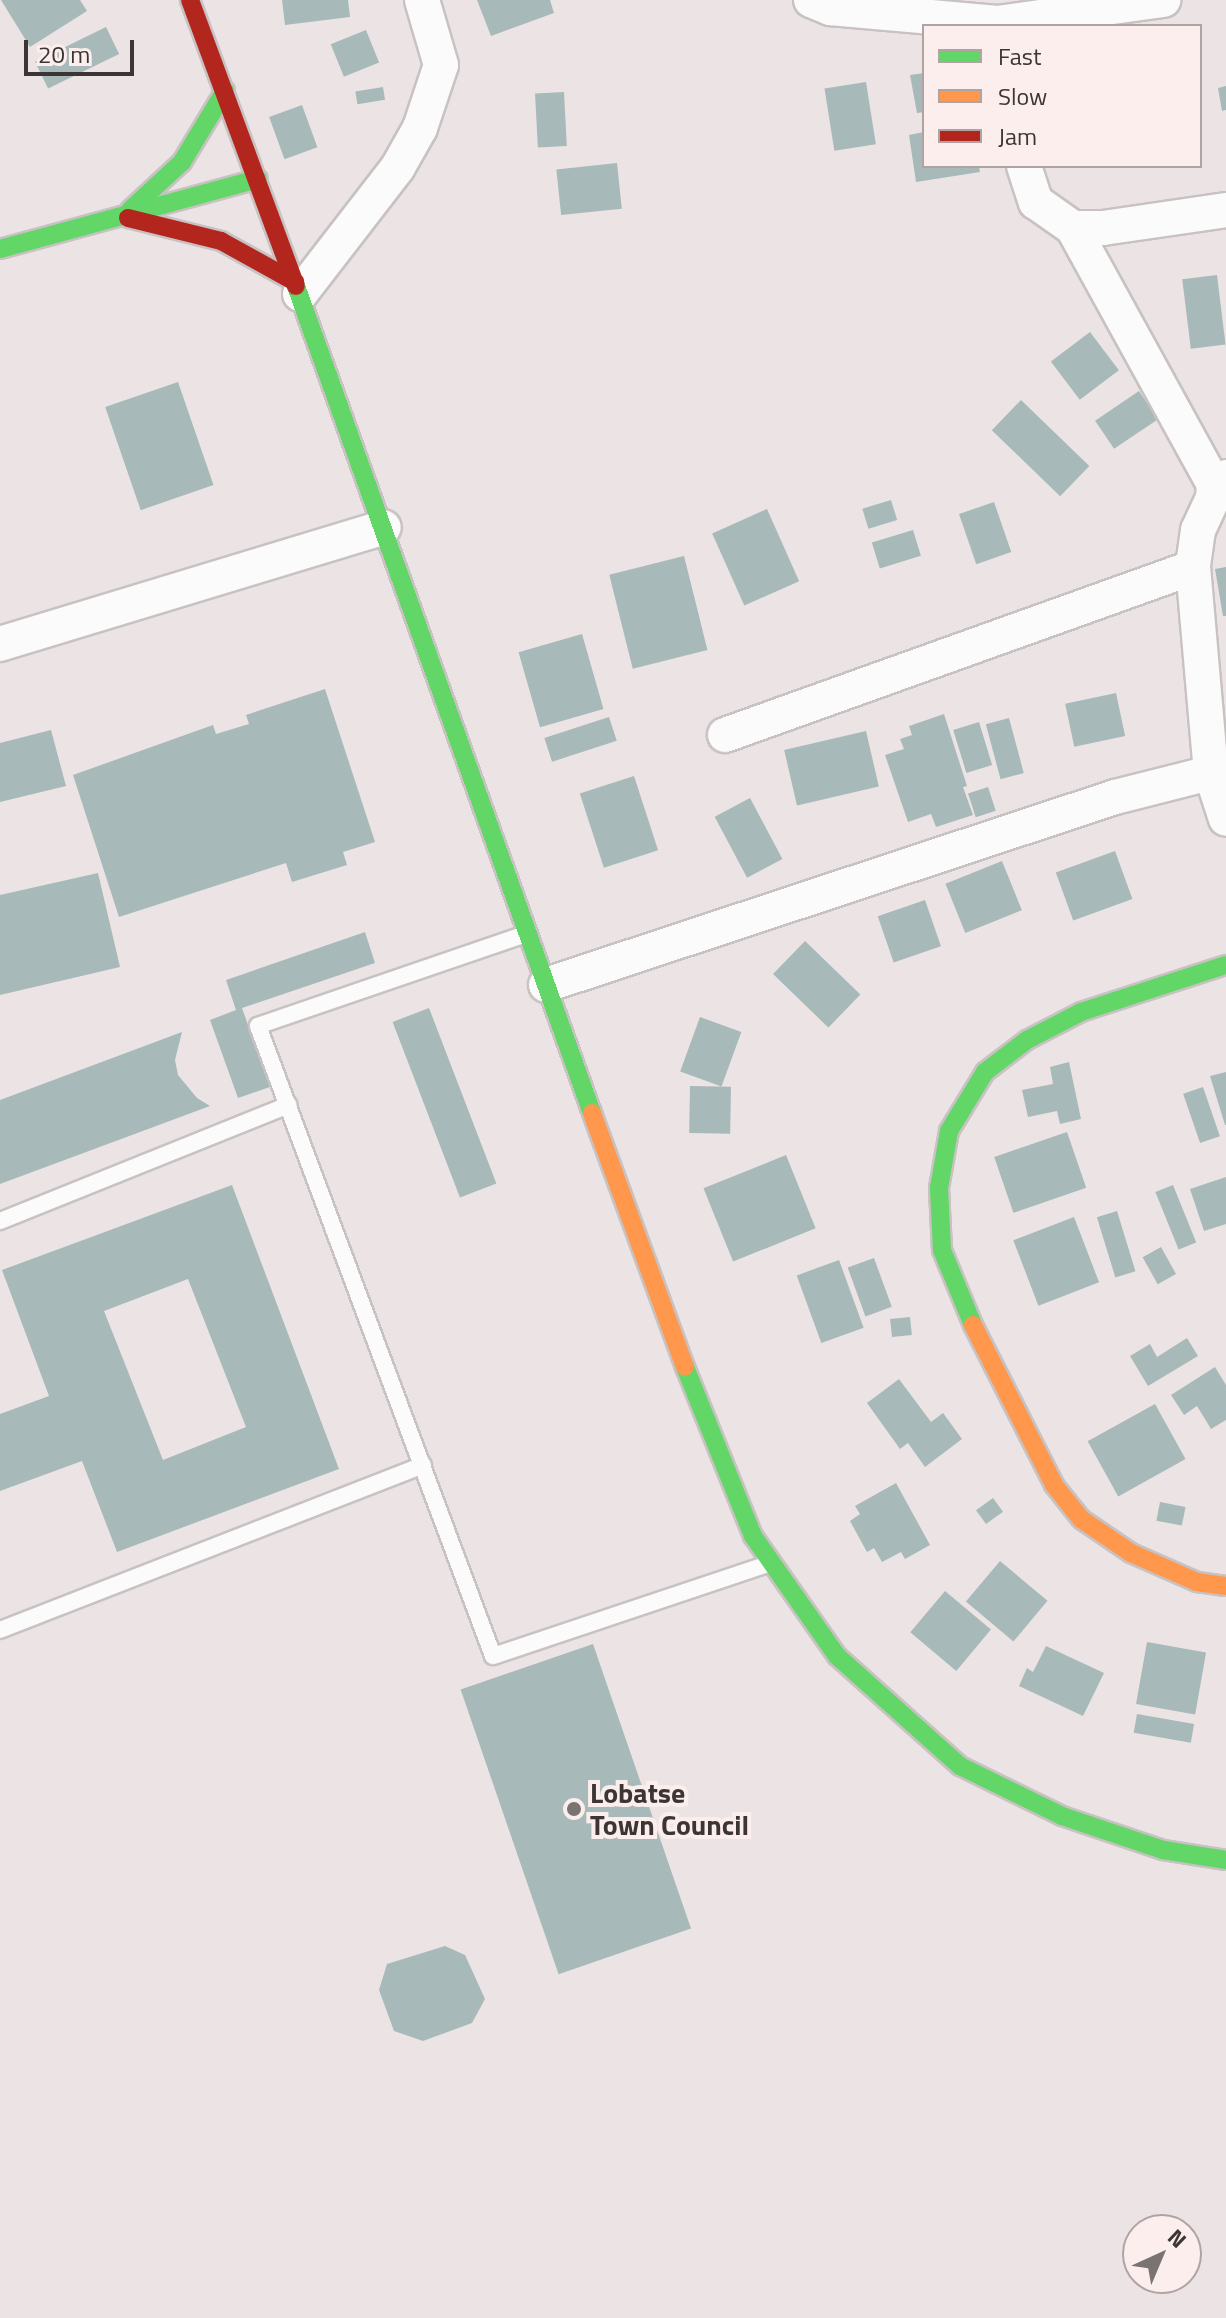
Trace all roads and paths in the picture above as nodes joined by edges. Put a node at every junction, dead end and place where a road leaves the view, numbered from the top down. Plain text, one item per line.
1 (190, 0) edge
2 (422, 0) edge
3 (811, 0) edge
4 (1163, 0) edge
5 (987, 24) edge
6 (1004, 24) edge
7 (225, 91) junction
8 (1025, 168) edge
9 (258, 179) junction
10 (1226, 210) edge
11 (122, 216) junction
12 (1073, 228) junction
13 (0, 249) edge
14 (300, 294) junction
15 (1220, 480) edge
16 (384, 527) junction
17 (1193, 567) junction
18 (0, 644) edge
19 (725, 735) dead end
20 (1219, 771) edge
21 (1226, 819) edge
22 (528, 933) junction
23 (1226, 965) edge
24 (546, 985) junction
25 (289, 1105) junction
26 (0, 1221) edge
27 (423, 1465) junction
28 (772, 1563) junction
29 (1226, 1586) edge
30 (0, 1630) edge
31 (1226, 1860) edge

1 - 7 street
2 - 14 street
3 - 5 street
4 - 6 street
7 - 9 street
7 - 11 street
8 - 12 street
9 - 11 street
9 - 14 street
10 - 12 street
11 - 13 street
11 - 14 street
12 - 15 street
14 - 16 street
15 - 17 street
16 - 18 street
16 - 22 street
17 - 19 street
17 - 20 street
20 - 21 street
20 - 24 street
22 - 24 street
22 - 25 lane
23 - 29 street
24 - 28 street
25 - 26 lane
25 - 27 lane
27 - 28 lane
27 - 30 lane
28 - 31 street

